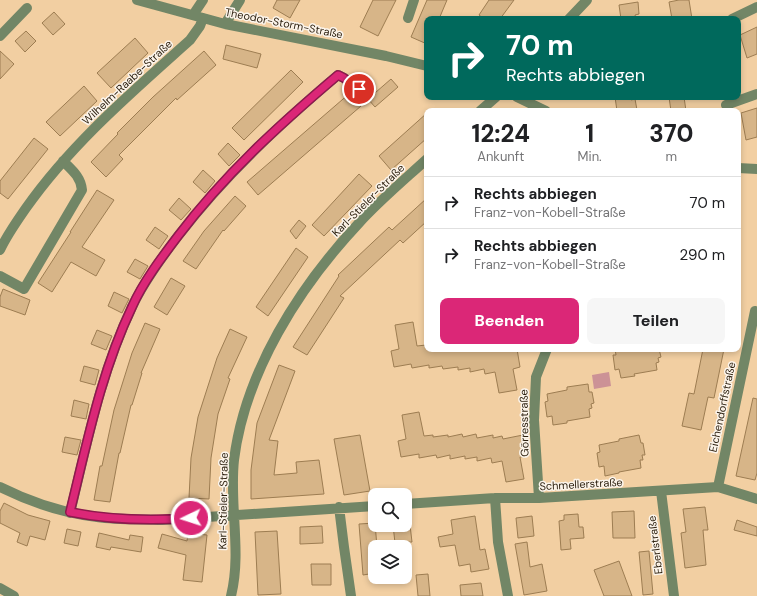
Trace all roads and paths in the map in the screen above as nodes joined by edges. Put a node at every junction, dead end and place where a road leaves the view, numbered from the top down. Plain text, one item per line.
1 (137, 0) edge
2 (203, 0) edge
3 (240, 0) edge
4 (414, 0) edge
5 (587, 0) edge
6 (757, 7) edge
7 (27, 8) dead end
8 (572, 16) edge
9 (738, 16) edge
10 (198, 17) junction
11 (408, 18) dead end
12 (225, 24) junction
13 (0, 36) edge
14 (424, 65) edge
15 (359, 89) dead end
16 (757, 94) edge
17 (741, 99) edge
18 (493, 100) edge
19 (523, 100) edge
20 (738, 100) edge
21 (726, 104) edge
22 (483, 108) edge
23 (540, 108) edge
24 (63, 161) junction
25 (424, 162) edge
26 (741, 168) edge
27 (757, 168) edge
28 (0, 250) edge
29 (0, 276) edge
30 (757, 312) edge
31 (545, 352) edge
32 (718, 486) junction
33 (0, 487) edge
34 (661, 490) junction
35 (494, 498) junction
36 (539, 498) junction
37 (757, 499) edge
38 (412, 504) edge
39 (368, 506) edge
40 (339, 507) junction
41 (70, 512) junction
42 (234, 515) junction
43 (0, 588) edge
44 (14, 596) edge
45 (231, 596) edge
46 (351, 596) edge
47 (508, 596) edge
48 (674, 596) edge

1 - 10 street, Theodor-Storm-Straße
2 - 10 street, Wilhelm-Raabe-Straße
3 - 12 street
4 - 11 street
5 - 8 street
6 - 9 street
7 - 13 street
10 - 12 street, Theodor-Storm-Straße
10 - 24 street, Wilhelm-Raabe-Straße
12 - 14 street, Theodor-Storm-Straße
15 - 41 street
16 - 17 street
18 - 22 street
19 - 23 street
20 - 21 street
24 - 28 street, Wilhelm-Raabe-Straße
24 - 29 street
25 - 42 street, Karl-Stieler-Straße
26 - 27 street
30 - 32 street, Eichendorffstraße
31 - 36 street, Görresstraße
32 - 34 street, Schmellerstraße
32 - 37 street, Schmellerstraße
33 - 41 street
34 - 36 street, Schmellerstraße
34 - 48 street, Eberlstraße
35 - 36 street, Schmellerstraße
35 - 38 street, Schmellerstraße
35 - 47 street
39 - 40 street
40 - 42 street
40 - 46 street
41 - 42 street
42 - 45 street, Karl-Stieler-Straße
43 - 44 street

